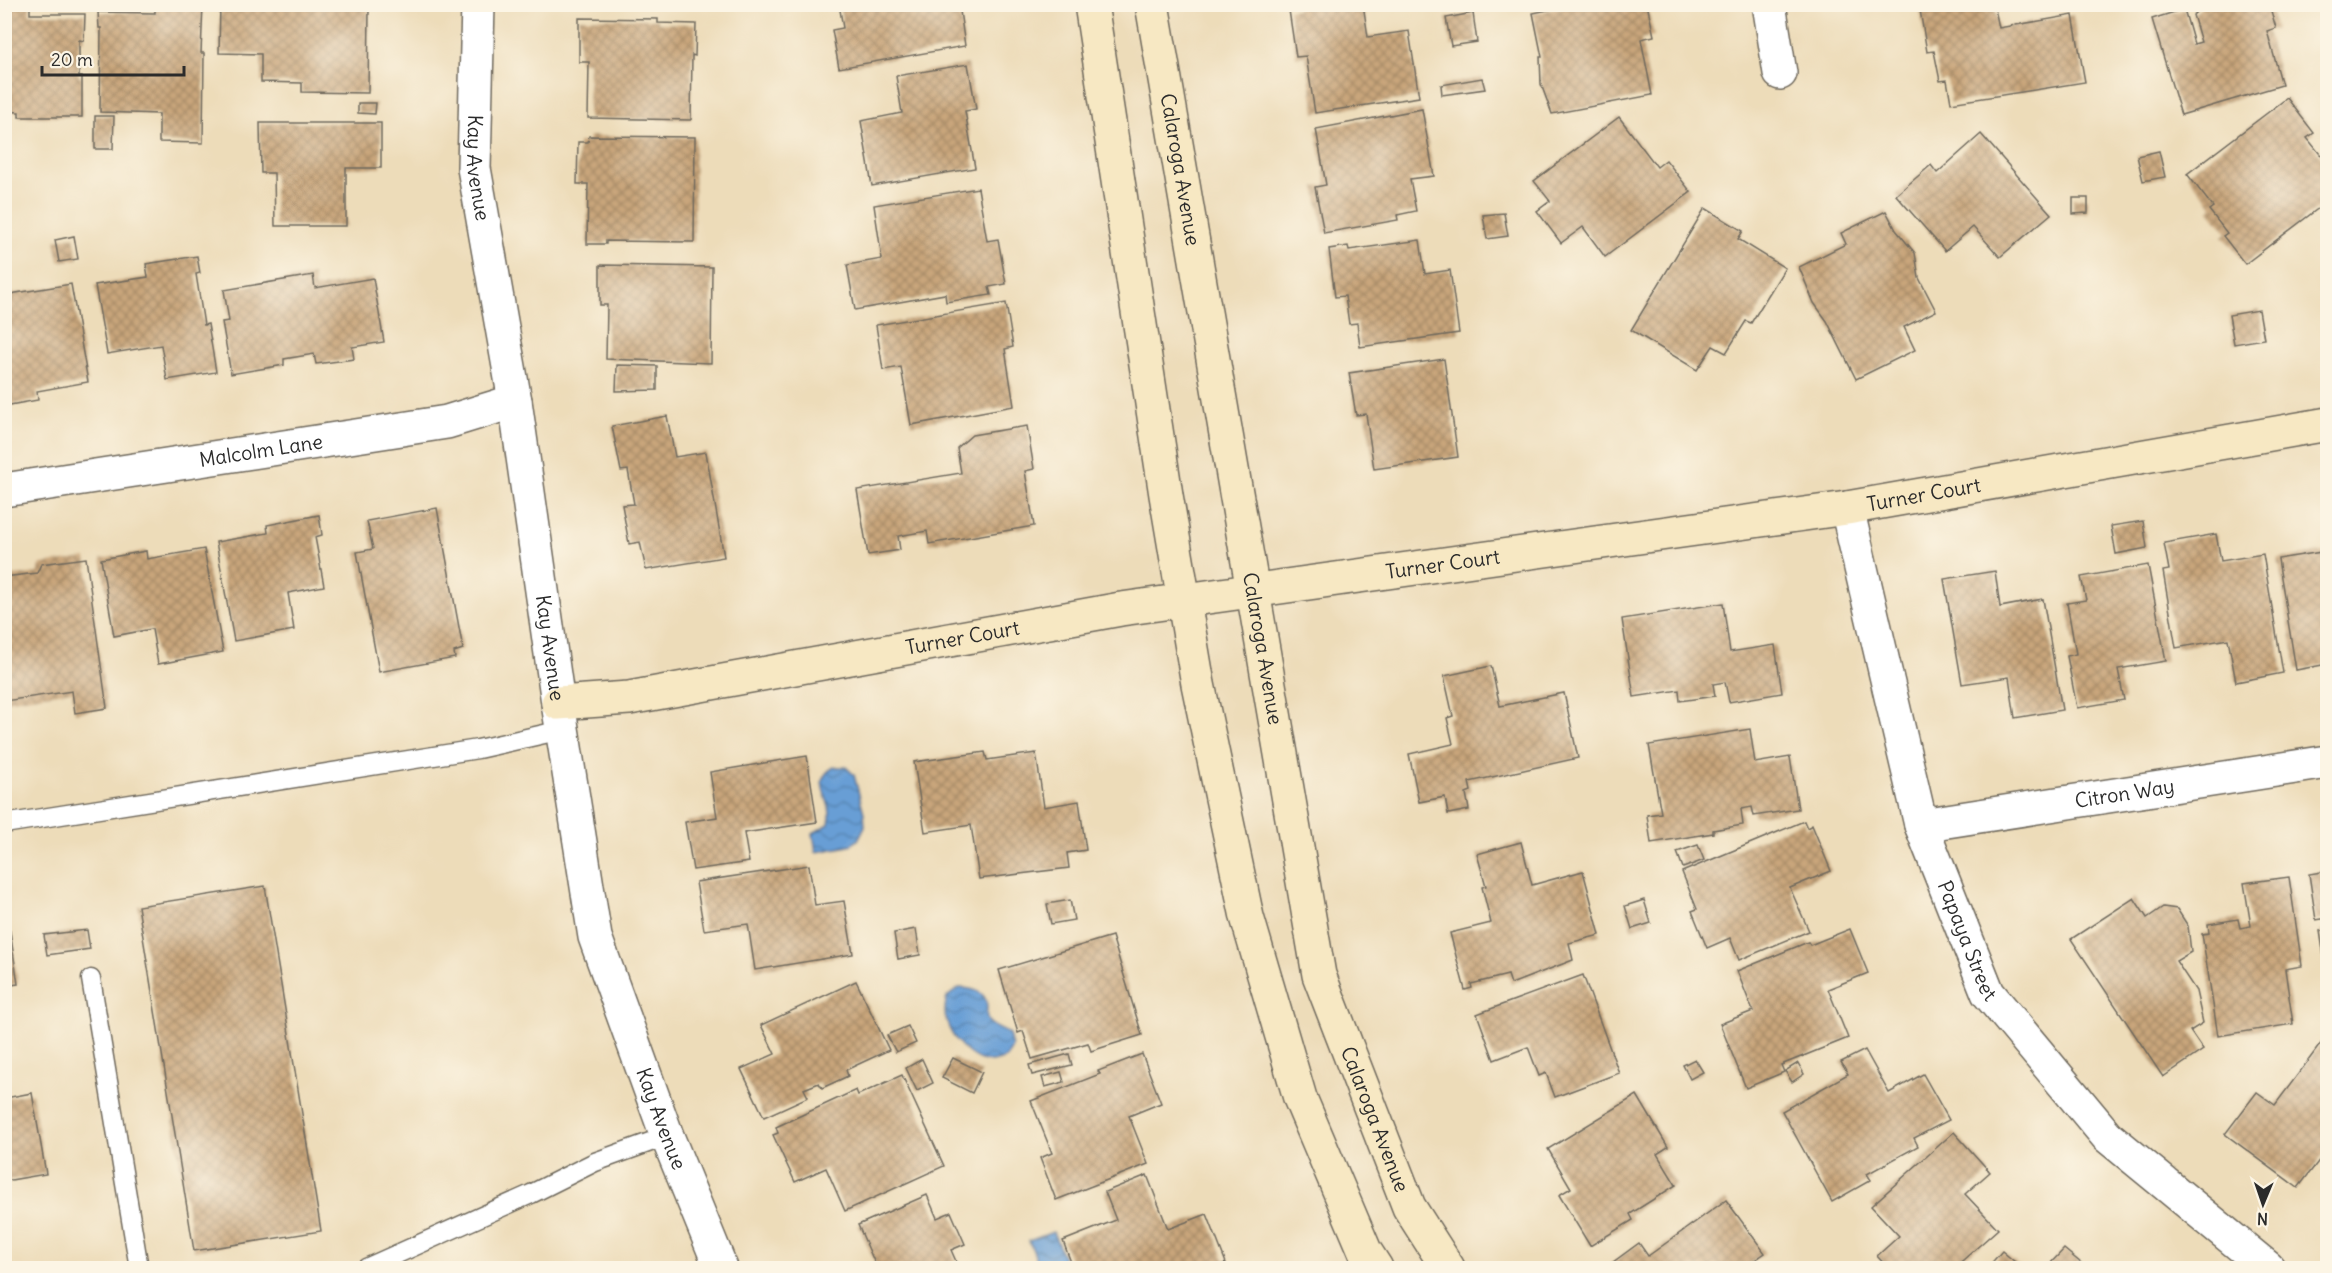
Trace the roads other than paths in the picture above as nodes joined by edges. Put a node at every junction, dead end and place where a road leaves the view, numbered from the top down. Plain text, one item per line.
1 (478, 4) edge
2 (1092, 4) edge
3 (1152, 4) edge
4 (1769, 4) edge
5 (1780, 73) dead end
6 (515, 401) junction
7 (2328, 424) edge
8 (4, 490) edge
9 (1847, 508) junction
10 (1252, 590) junction
11 (1184, 600) junction
12 (560, 716) junction
13 (2328, 762) edge
14 (4, 824) edge
15 (1921, 825) junction
16 (91, 979) dead end
17 (667, 1136) junction
18 (139, 1269) edge
19 (366, 1269) edge
20 (721, 1269) edge
21 (1376, 1269) edge
22 (1448, 1269) edge
23 (2268, 1269) edge

1 - 6 street, Kay Avenue
2 - 11 street
3 - 10 street, Calaroga Avenue
4 - 5 street
6 - 8 street, Malcolm Lane
6 - 12 street, Kay Avenue
7 - 9 street, Turner Court
9 - 10 street, Turner Court
9 - 15 street, Papaya Street
10 - 11 street, Turner Court
10 - 22 street, Calaroga Avenue
11 - 12 street, Turner Court
11 - 21 street
12 - 14 lane
12 - 17 street, Kay Avenue
13 - 15 street, Citron Way
15 - 23 street, Papaya Street
16 - 18 lane
17 - 19 lane
17 - 20 street, Kay Avenue

